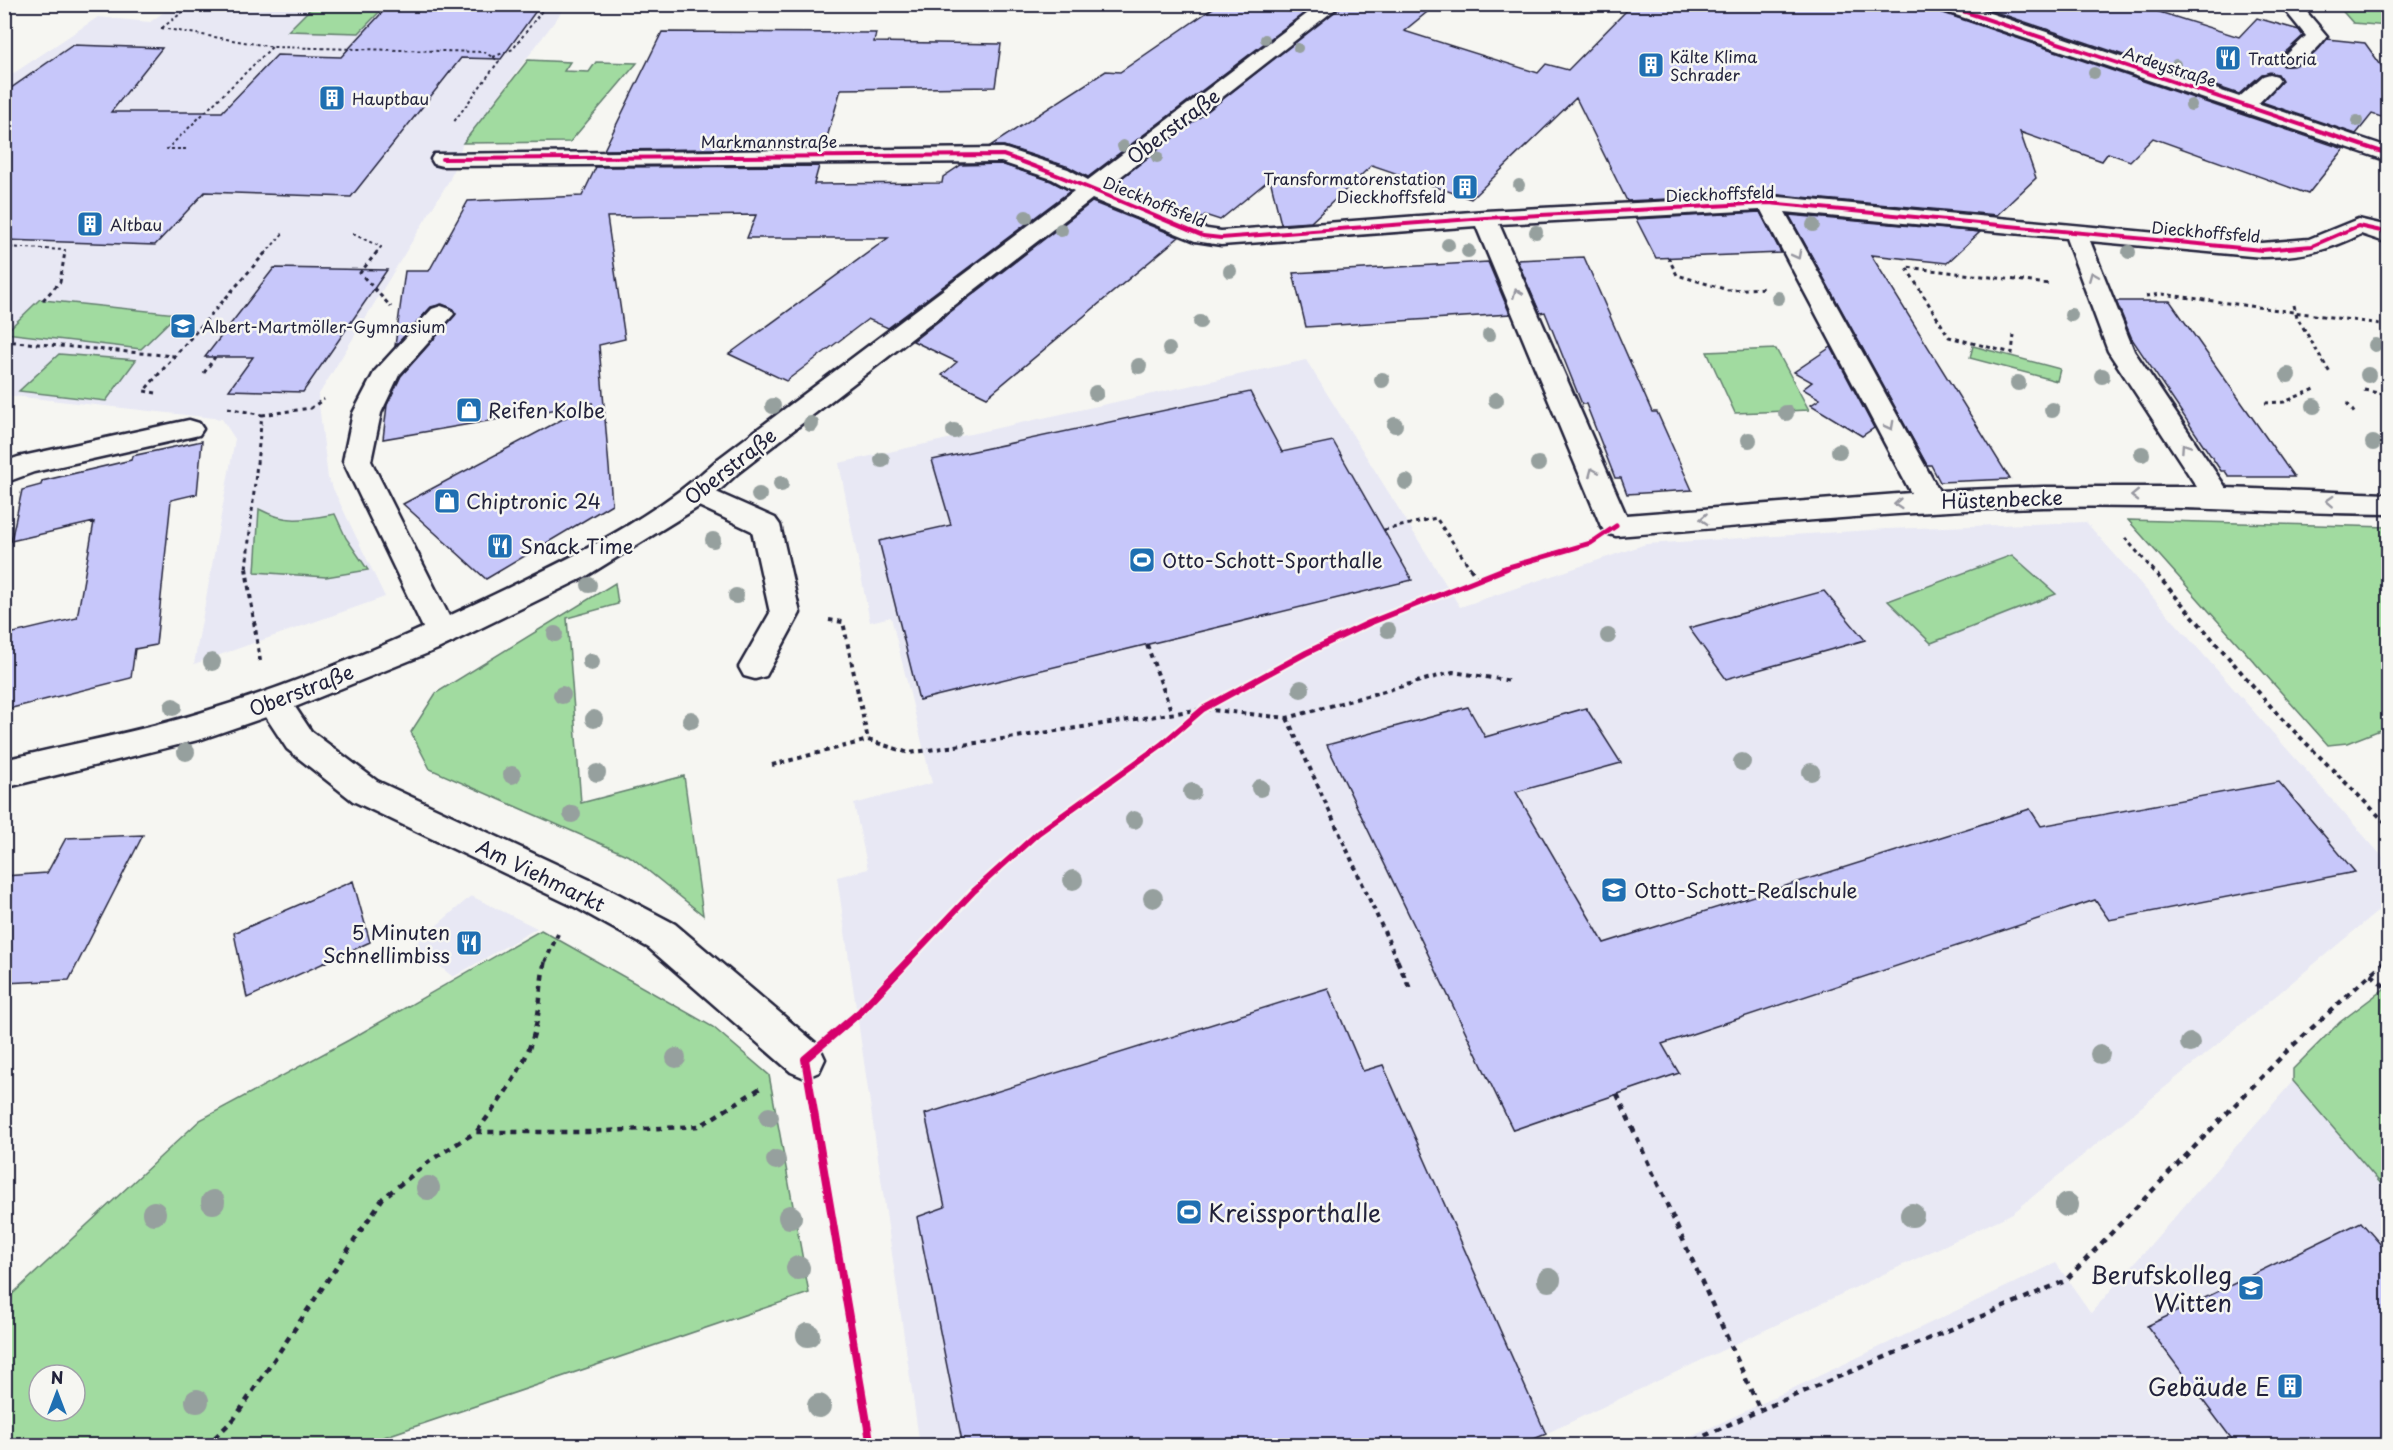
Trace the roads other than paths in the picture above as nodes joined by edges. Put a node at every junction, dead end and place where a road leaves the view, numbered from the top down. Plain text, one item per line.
1 (1333, 4) edge
2 (1942, 4) edge
3 (2289, 4) edge
4 (2291, 60) dead end
5 (2270, 80) dead end
6 (2244, 105) junction
7 (2388, 154) edge
8 (442, 159) dead end
9 (1090, 190) junction
10 (1769, 203) junction
11 (1485, 218) junction
12 (2075, 232) junction
13 (2388, 236) edge
14 (441, 314) dead end
15 (189, 429) dead end
16 (4, 473) edge
17 (698, 495) junction
18 (2217, 496) junction
19 (1930, 501) junction
20 (2388, 504) edge
21 (442, 634) junction
22 (755, 667) dead end
23 (270, 703) junction
24 (4, 774) edge
25 (805, 1059) road end

1 - 9 street, Oberstraße
2 - 6 street, Ardeystraße
3 - 4 street
5 - 6 street
6 - 7 street, Ardeystraße
8 - 9 street, Markmannstraße
9 - 11 street, Dieckhoffsfeld
9 - 17 street, Oberstraße
10 - 11 street, Dieckhoffsfeld
10 - 12 street, Dieckhoffsfeld
10 -> 19 street, Dieckhoffsfeld
19 -> 11 street, Hüstenbecke
12 - 13 street, Dieckhoffsfeld
18 -> 12 street
14 - 21 street
15 - 16 street
17 - 21 street, Oberstraße
17 - 22 street
18 -> 19 street, Hüstenbecke
20 -> 18 street, Hüstenbecke
21 - 23 street, Oberstraße
23 - 24 street, Oberstraße
23 - 25 street, Am Viehmarkt

